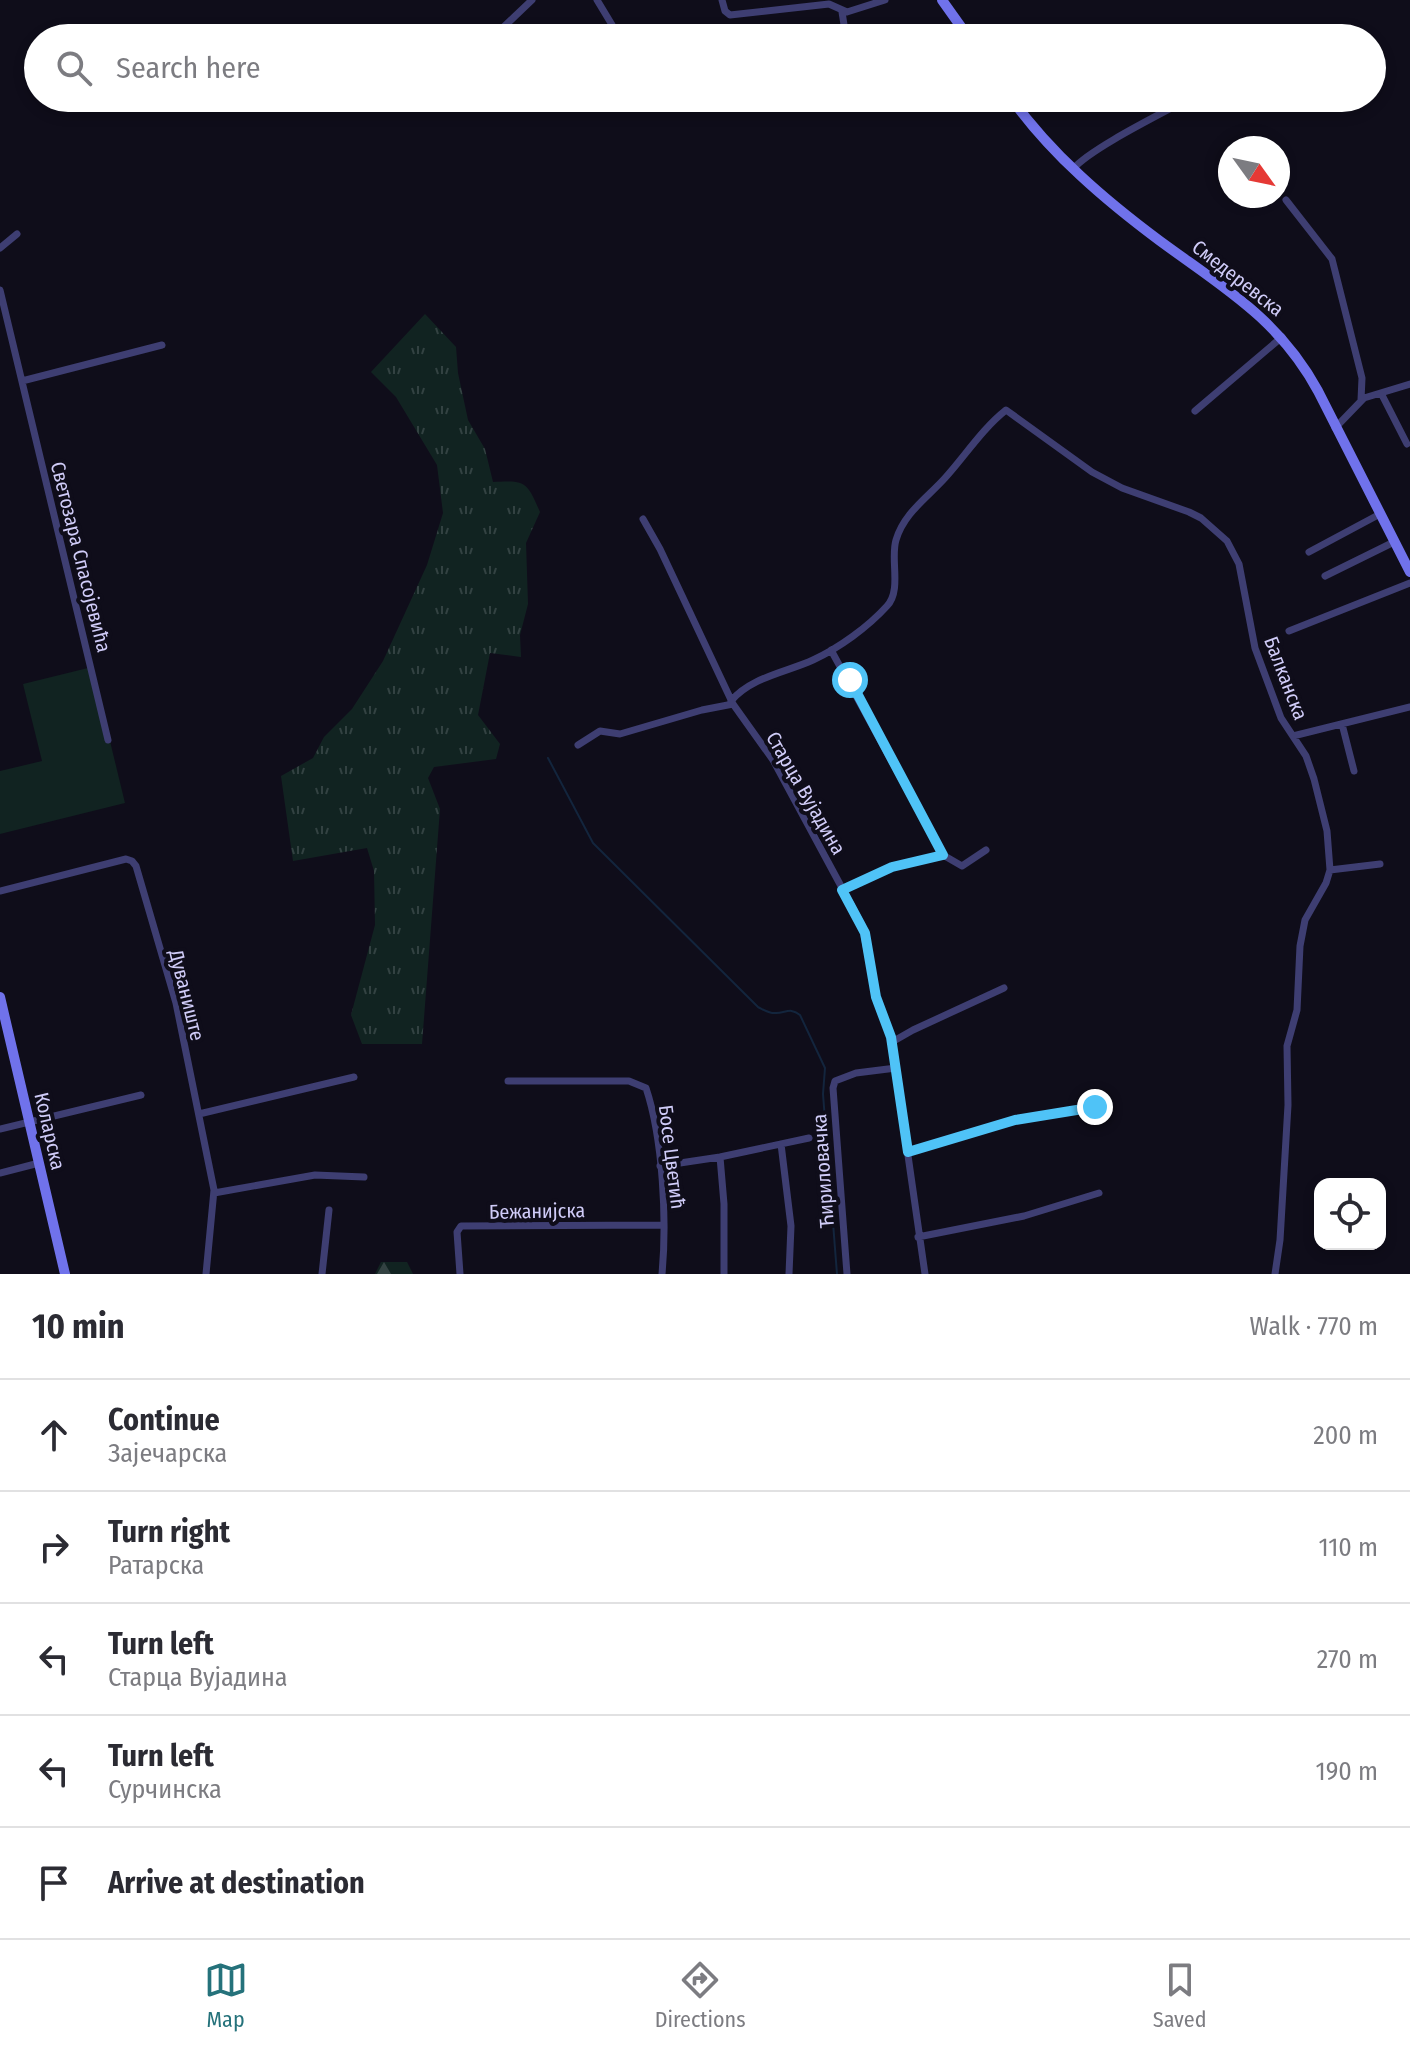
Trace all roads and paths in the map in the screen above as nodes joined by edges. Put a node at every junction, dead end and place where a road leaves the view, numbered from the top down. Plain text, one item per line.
1 (532, 0) edge
2 (597, 0) edge
3 (722, 0) edge
4 (885, 0) edge
5 (942, 0) edge
6 (842, 12) junction
7 (507, 24) edge
8 (612, 24) edge
9 (844, 24) edge
10 (959, 24) edge
11 (1022, 112) edge
12 (1165, 112) edge
13 (1073, 169) junction
14 (1290, 205) edge
15 (17, 234) dead end
16 (0, 248) edge
17 (0, 290) edge
18 (1282, 337) junction
19 (162, 345) dead end
20 (22, 381) junction
21 (1410, 384) edge
22 (1381, 393) junction
23 (1361, 400) junction
24 (1195, 411) dead end
25 (1335, 428) junction
26 (1407, 444) dead end
27 (1380, 514) junction
28 (643, 519) dead end
29 (1394, 542) junction
30 (1309, 552) dead end
31 (1410, 572) edge
32 (1325, 576) dead end
33 (1410, 583) edge
34 (1289, 631) dead end
35 (831, 650) junction
36 (732, 702) junction
37 (1410, 707) edge
38 (1342, 724) junction
39 (1293, 736) junction
40 (108, 740) dead end
41 (578, 745) dead end
42 (1354, 771) dead end
43 (986, 850) dead end
44 (943, 855) junction
45 (1380, 864) dead end
46 (1330, 870) junction
47 (842, 890) junction
48 (0, 891) edge
49 (1004, 988) dead end
50 (0, 997) edge
51 (5, 1041) edge
52 (892, 1042) junction
53 (896, 1068) junction
54 (354, 1077) dead end
55 (508, 1081) dead end
56 (141, 1095) dead end
57 (1095, 1107) dead end
58 (199, 1114) junction
59 (30, 1121) junction
60 (0, 1129) edge
61 (809, 1138) dead end
62 (781, 1144) junction
63 (908, 1152) junction
64 (720, 1157) junction
65 (39, 1163) junction
66 (660, 1166) junction
67 (0, 1173) edge
68 (364, 1177) dead end
69 (214, 1193) junction
70 (1099, 1193) dead end
71 (329, 1210) dead end
72 (664, 1225) junction
73 (918, 1237) junction
74 (65, 1274) edge
75 (206, 1274) edge
76 (322, 1274) edge
77 (460, 1274) edge
78 (662, 1274) edge
79 (724, 1274) edge
80 (789, 1274) edge
81 (847, 1274) edge
82 (925, 1274) edge
83 (1275, 1274) edge

1 - 7 street
2 - 8 street
3 - 6 street
4 - 6 street
5 - 10 main road
6 - 9 street
11 - 13 main road, Смедеревска
12 - 13 street
13 - 18 main road, Смедеревска
14 - 23 street
15 - 16 street
17 - 20 street, Светозара Спасојевића
18 - 24 street
18 - 25 main road, Смедеревска
19 - 20 street
20 - 40 street, Светозара Спасојевића
21 - 22 street
22 - 23 street
22 - 26 street
23 - 25 street
25 - 27 main road, Смедеревска
27 - 29 main road, Смедеревска
27 - 30 street
28 - 36 street, Старца Вујадина
29 - 31 main road, Смедеревска
29 - 32 street
33 - 34 street
35 - 36 street
35 - 39 street, Балканска
35 - 44 street
36 - 41 street
36 - 47 street, Старца Вујадина
37 - 38 street
38 - 39 street
38 - 42 street
39 - 46 street, Балканска
43 - 44 street
44 - 47 street
45 - 46 street
46 - 83 street
47 - 52 street, Старца Вујадина
48 - 58 street, Дуваниште
49 - 52 street
50 - 51 main road, Коларска
51 - 59 main road, Коларска
52 - 53 street, Старца Вујадина
53 - 63 street, Старца Вујадина
53 - 81 street, Ћириловачка
54 - 58 street
55 - 66 street, Босе Цветић
56 - 59 street
57 - 63 street
58 - 69 street, Дуваниште
59 - 60 street
59 - 65 main road, Коларска
61 - 62 street
62 - 64 street
62 - 80 street
63 - 73 street, Старца Вујадина
64 - 66 street
64 - 79 street
65 - 67 street
65 - 74 main road, Коларска
66 - 72 street, Босе Цветић
68 - 69 street
69 - 75 street, Дуваниште
70 - 73 street
71 - 76 street
72 - 77 street, Бежанијска
72 - 78 street, Босе Цветић
73 - 82 street, Старца Вујадина

